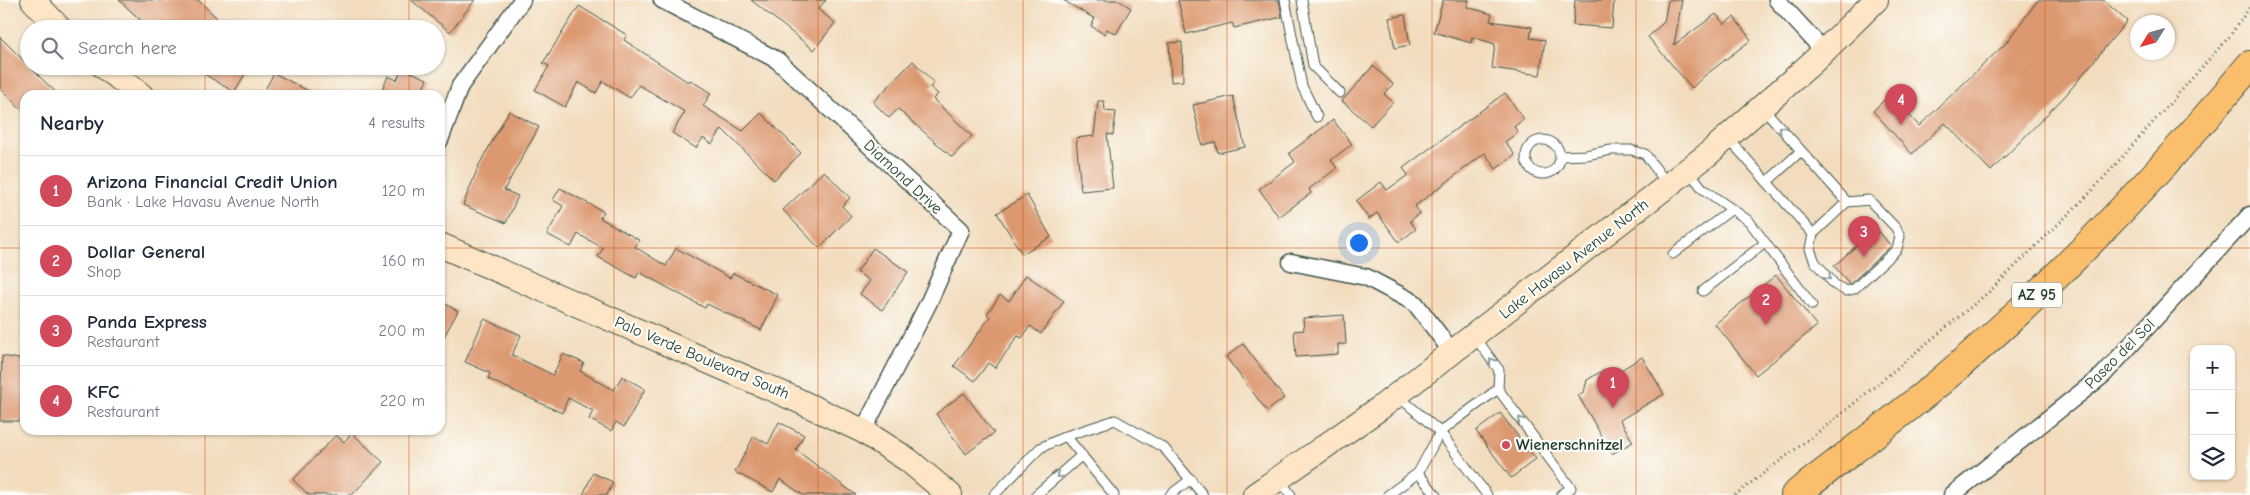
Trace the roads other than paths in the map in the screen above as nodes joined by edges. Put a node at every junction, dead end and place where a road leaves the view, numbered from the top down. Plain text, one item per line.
1 (33, 0) edge
2 (522, 0) edge
3 (662, 0) edge
4 (1285, 0) edge
5 (1302, 0) edge
6 (1777, 0) edge
7 (1876, 0) edge
8 (52, 20) edge
9 (1824, 51) junction
10 (2250, 64) edge
11 (115, 75) edge
12 (134, 90) edge
13 (1340, 93) dead end
14 (1763, 108) junction
15 (1317, 117) dead end
16 (445, 126) edge
17 (1727, 138) junction
18 (1801, 150) junction
19 (1560, 156) dead end
20 (1688, 170) junction
21 (1767, 182) junction
22 (1669, 185) junction
23 (1847, 202) junction
24 (1732, 209) junction
25 (2250, 215) edge
26 (1813, 234) junction
27 (1765, 243) junction
28 (445, 247) edge
29 (1673, 254) dead end
30 (1290, 262) dead end
31 (1703, 291) dead end
32 (1812, 305) dead end
33 (1474, 336) junction
34 (1453, 353) junction
35 (1498, 389) junction
36 (1397, 395) junction
37 (863, 431) junction
38 (1440, 432) junction
39 (1066, 436) junction
40 (1082, 455) junction
41 (1418, 473) junction
42 (1191, 479) junction
43 (1285, 487) edge
44 (950, 495) edge
45 (994, 495) edge
46 (1036, 495) edge
47 (1114, 495) edge
48 (1170, 495) edge
49 (1203, 495) edge
50 (1255, 495) edge
51 (1388, 495) edge
52 (1436, 495) edge
53 (1487, 495) edge
54 (1561, 495) edge
55 (1795, 495) edge
56 (1952, 495) edge

1 - 8 main road
2 - 16 street
3 - 37 street, Diamond Drive
4 - 15 lane
5 - 13 lane
6 - 9 street
7 - 9 main road, Lake Havasu Avenue North
9 - 14 main road, Lake Havasu Avenue North
10 - 55 highway, AZ 95
11 - 12 main road
14 - 17 main road, Lake Havasu Avenue North
18 -> 14 lane
17 - 20 main road, Lake Havasu Avenue North
17 - 21 lane
18 - 21 lane
18 - 23 lane
19 - 22 lane
20 - 22 main road, Lake Havasu Avenue North
20 - 24 lane
21 - 26 lane
22 - 33 main road, Lake Havasu Avenue North
23 - 26 lane
26 -> 23 lane
24 - 27 lane
24 - 29 lane
25 - 56 street, Paseo del Sol
27 - 31 lane
27 - 32 lane
28 - 37 main road, Palo Verde Boulevard South
30 - 34 street
33 - 34 main road, Lake Havasu Avenue North
35 -> 33 lane
34 - 36 main road, Lake Havasu Avenue North
35 - 38 lane
54 -> 35 lane
36 - 38 lane
36 - 43 main road, Lake Havasu Avenue North
37 - 44 main road, Palo Verde Boulevard South
38 - 41 lane
38 - 53 lane
39 - 40 lane
39 - 42 lane
39 - 45 lane
40 -> 46 lane
40 - 47 lane
41 - 51 lane
41 - 52 lane
42 - 48 lane
42 - 49 lane
43 - 50 main road, Lake Havasu Avenue North

